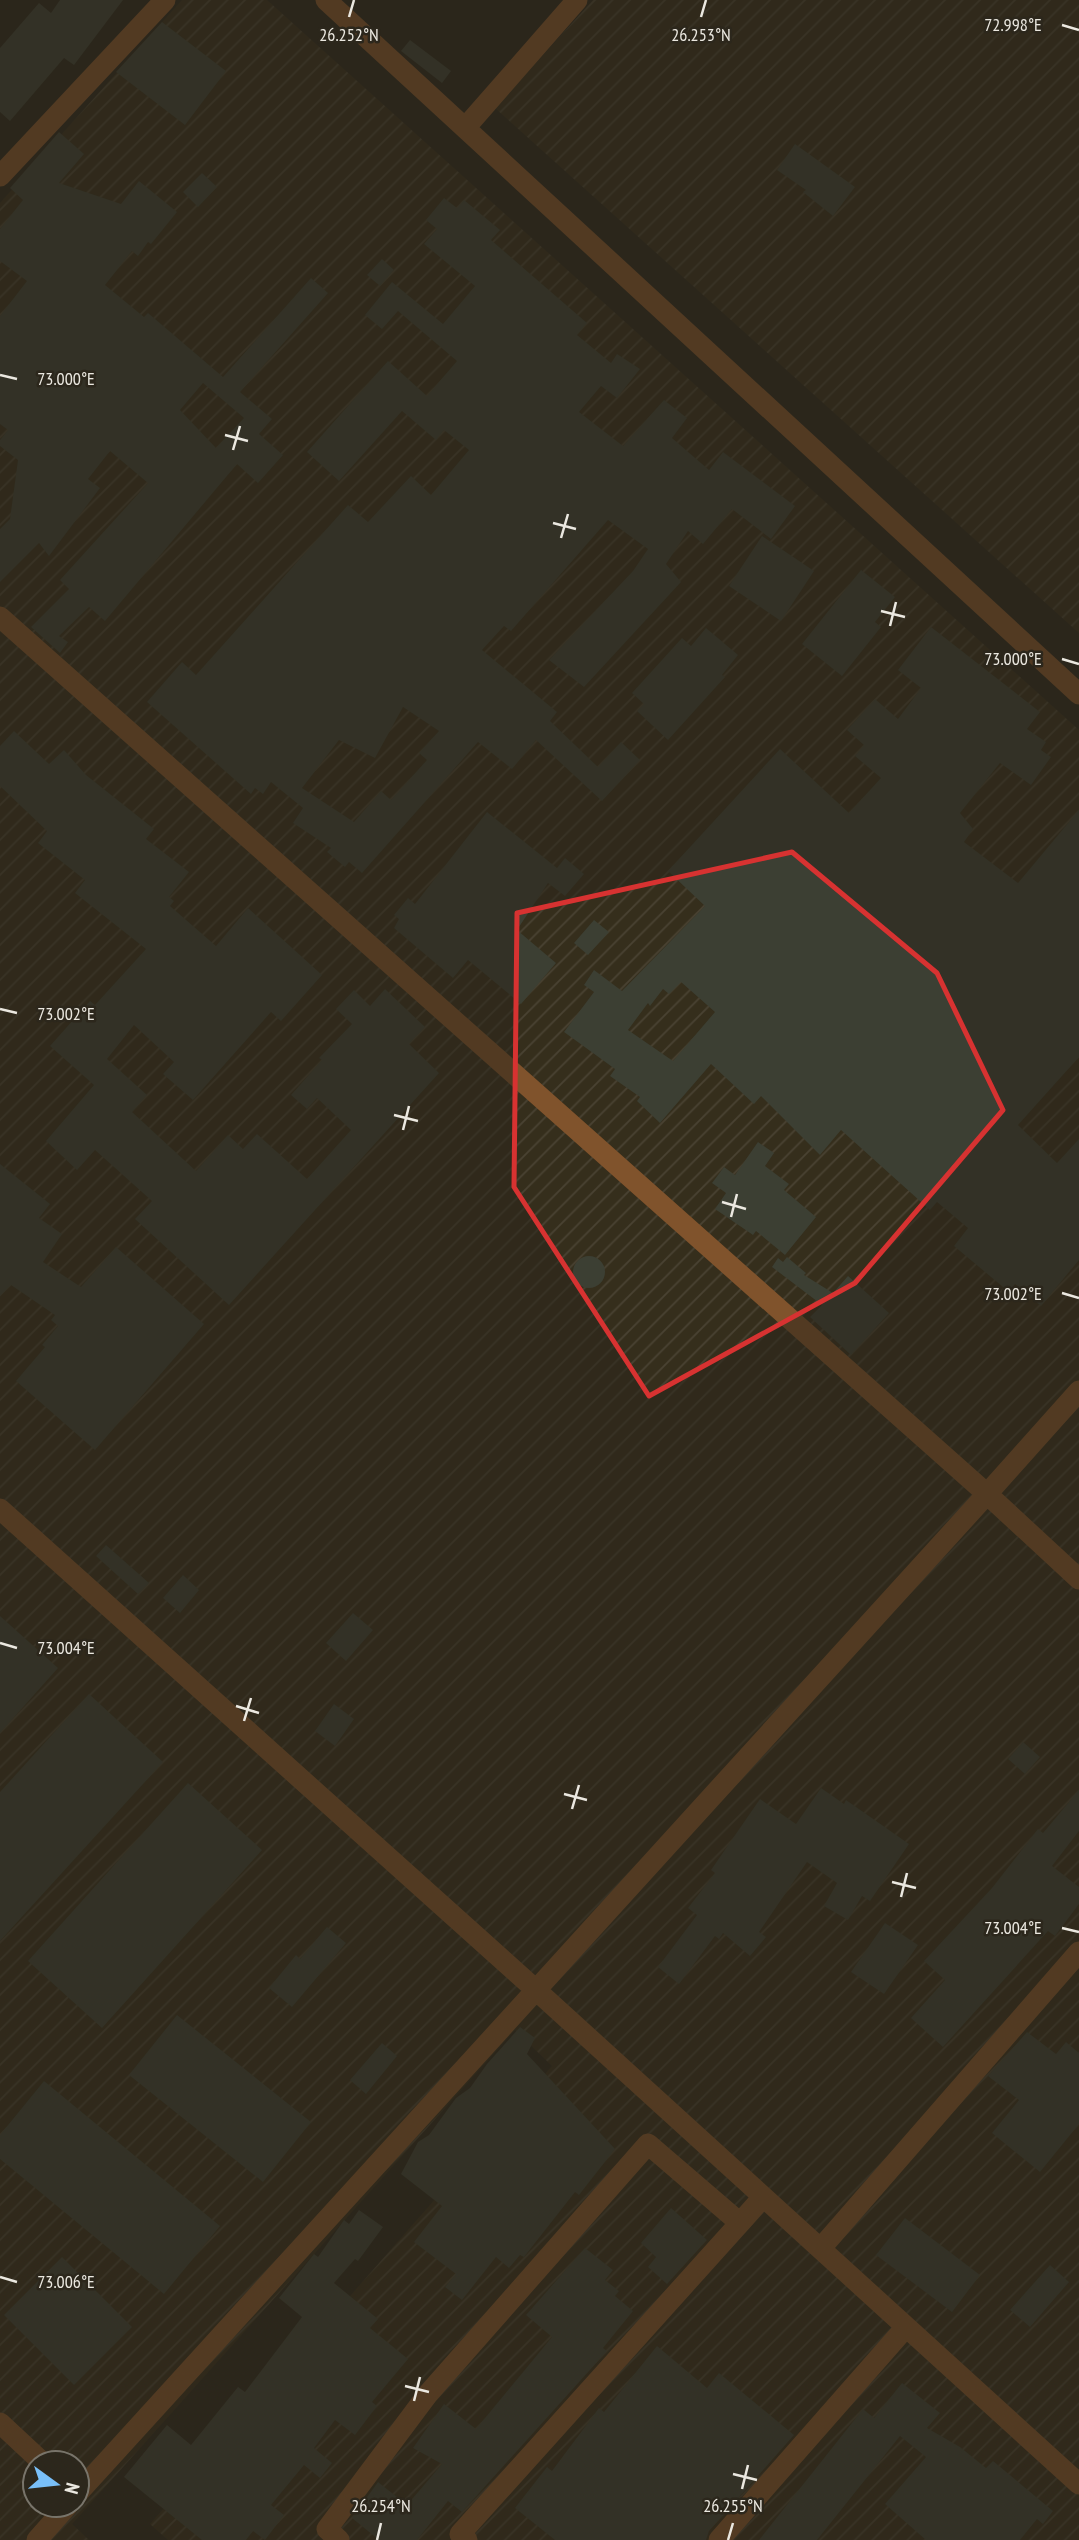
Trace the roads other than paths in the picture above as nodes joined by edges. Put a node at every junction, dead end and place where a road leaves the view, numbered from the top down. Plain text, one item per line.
1 (165, 0) edge
2 (327, 0) edge
3 (577, 0) edge
4 (464, 128) junction
5 (0, 176) edge
6 (0, 617) edge
7 (1079, 694) edge
8 (1079, 1391) edge
9 (987, 1494) junction
10 (0, 1509) edge
11 (1079, 1579) edge
12 (1079, 1952) edge
13 (536, 1990) junction
14 (763, 2197) junction
15 (740, 2223) junction
16 (821, 2248) junction
17 (906, 2327) junction
18 (0, 2423) edge
19 (28, 2449) edge
20 (91, 2479) edge
21 (1079, 2484) edge
22 (56, 2519) edge
23 (37, 2540) edge
24 (339, 2540) edge
25 (467, 2540) edge
26 (719, 2540) edge

1 - 5 street
2 - 4 street
3 - 4 street
4 - 7 street
6 - 9 street
8 - 9 street
9 - 11 street
9 - 13 street
10 - 13 street
12 - 16 street
13 - 14 street
13 - 20 street
14 - 15 street
14 - 16 street
15 - 24 street
15 - 25 street
16 - 17 street
17 - 21 street
17 - 26 street
18 - 19 street
22 - 23 street

